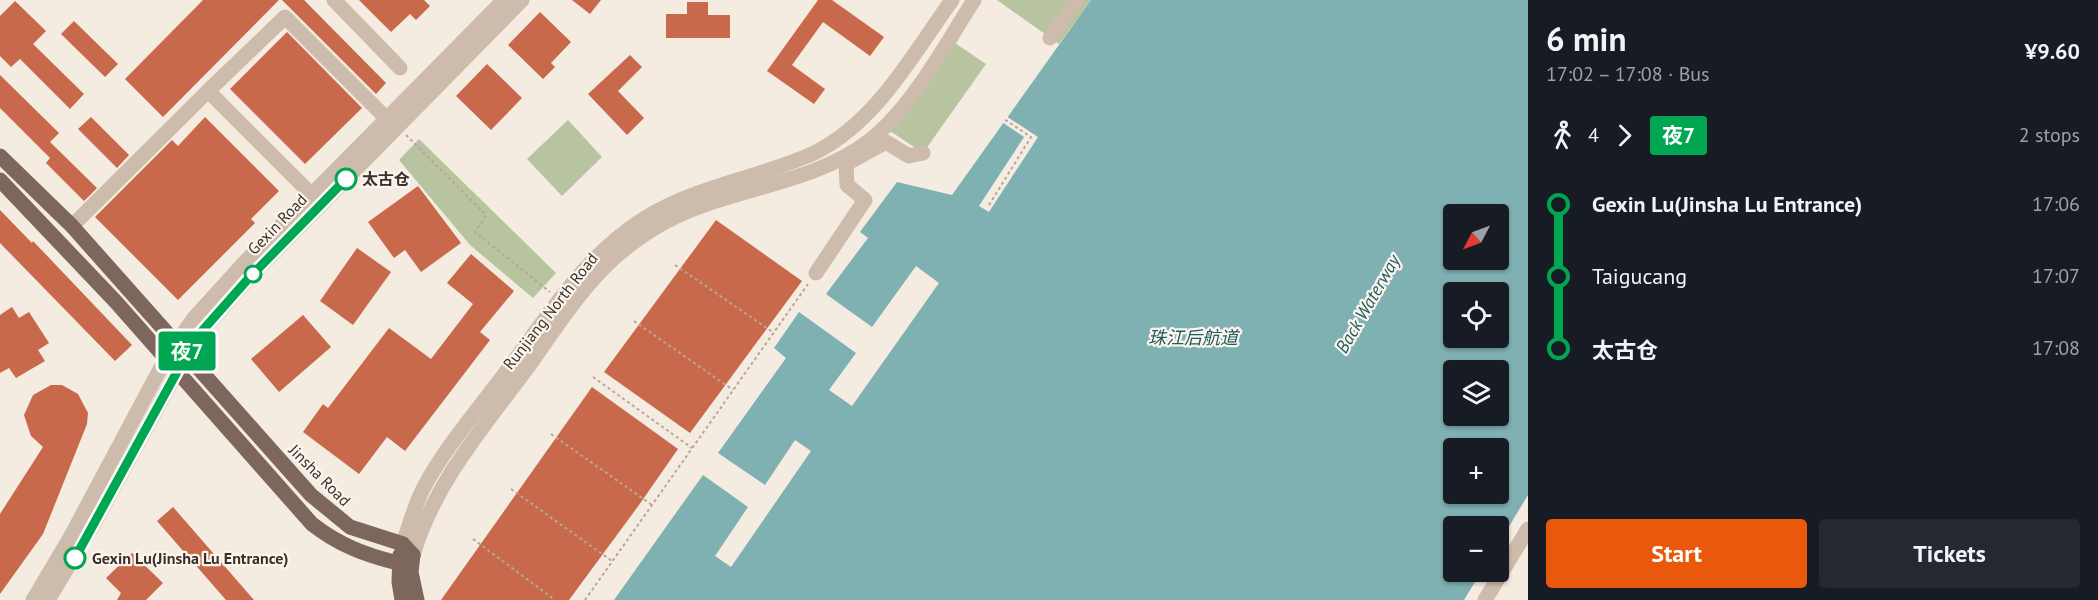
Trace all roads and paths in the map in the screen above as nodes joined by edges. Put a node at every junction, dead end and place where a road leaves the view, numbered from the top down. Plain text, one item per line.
1 (334, 0) edge
2 (504, 0) edge
3 (522, 0) edge
4 (952, 0) edge
5 (974, 0) edge
6 (1077, 0) edge
7 (1050, 38) dead end
8 (400, 68) dead end
9 (208, 92) junction
10 (1004, 119) dead end
11 (392, 123) junction
12 (923, 153) dead end
13 (0, 156) edge
14 (0, 180) edge
15 (311, 194) junction
16 (988, 205) dead end
17 (72, 226) junction
18 (675, 265) dead end
19 (816, 273) joint
20 (558, 299) junction
21 (634, 321) dead end
22 (774, 333) junction
23 (180, 349) junction
24 (165, 358) junction
25 (177, 370) junction
26 (593, 377) dead end
27 (733, 390) junction
28 (551, 434) dead end
29 (692, 448) junction
30 (511, 489) dead end
31 (652, 505) junction
32 (1528, 529) edge
33 (473, 539) dead end
34 (408, 550) junction
35 (612, 561) junction
36 (398, 563) junction
37 (33, 600) edge
38 (48, 600) edge
39 (402, 600) edge
40 (417, 600) edge
41 (555, 600) edge
42 (585, 600) edge
43 (1485, 600) edge

1 - 8 street
2 - 11 street, Gexin Road
3 - 11 street, Gexin Road
4 - 20 street, Runjiang North Road
5 - 34 street, Runjiang North Road
6 - 7 street
9 - 11 street
9 - 15 street
9 - 17 street
10 - 16 path
11 - 15 street, Gexin Road
11 - 20 path
11 - 23 street, Gexin Road
12 - 19 street
13 - 17 main road, Jinsha Road
14 - 24 main road
15 - 23 street, Gexin Road
17 - 23 main road, Jinsha Road
18 - 22 path
19 - 22 path
20 - 34 street, Runjiang North Road
21 - 27 path
22 - 27 path
23 - 24 street, Gexin Road
23 - 25 street, Gexin Road
23 - 34 main road, Jinsha Road
24 - 25 main road
24 - 37 street, Gexin Road
25 - 36 main road
25 - 38 street, Gexin Road
26 - 29 path
27 - 29 path
28 - 31 path
29 - 31 path
30 - 35 path
31 - 35 path
32 - 43 street
33 - 41 path
34 - 36 main road
34 - 40 main road, Runjiang North Road
35 - 42 path
36 - 39 main road

